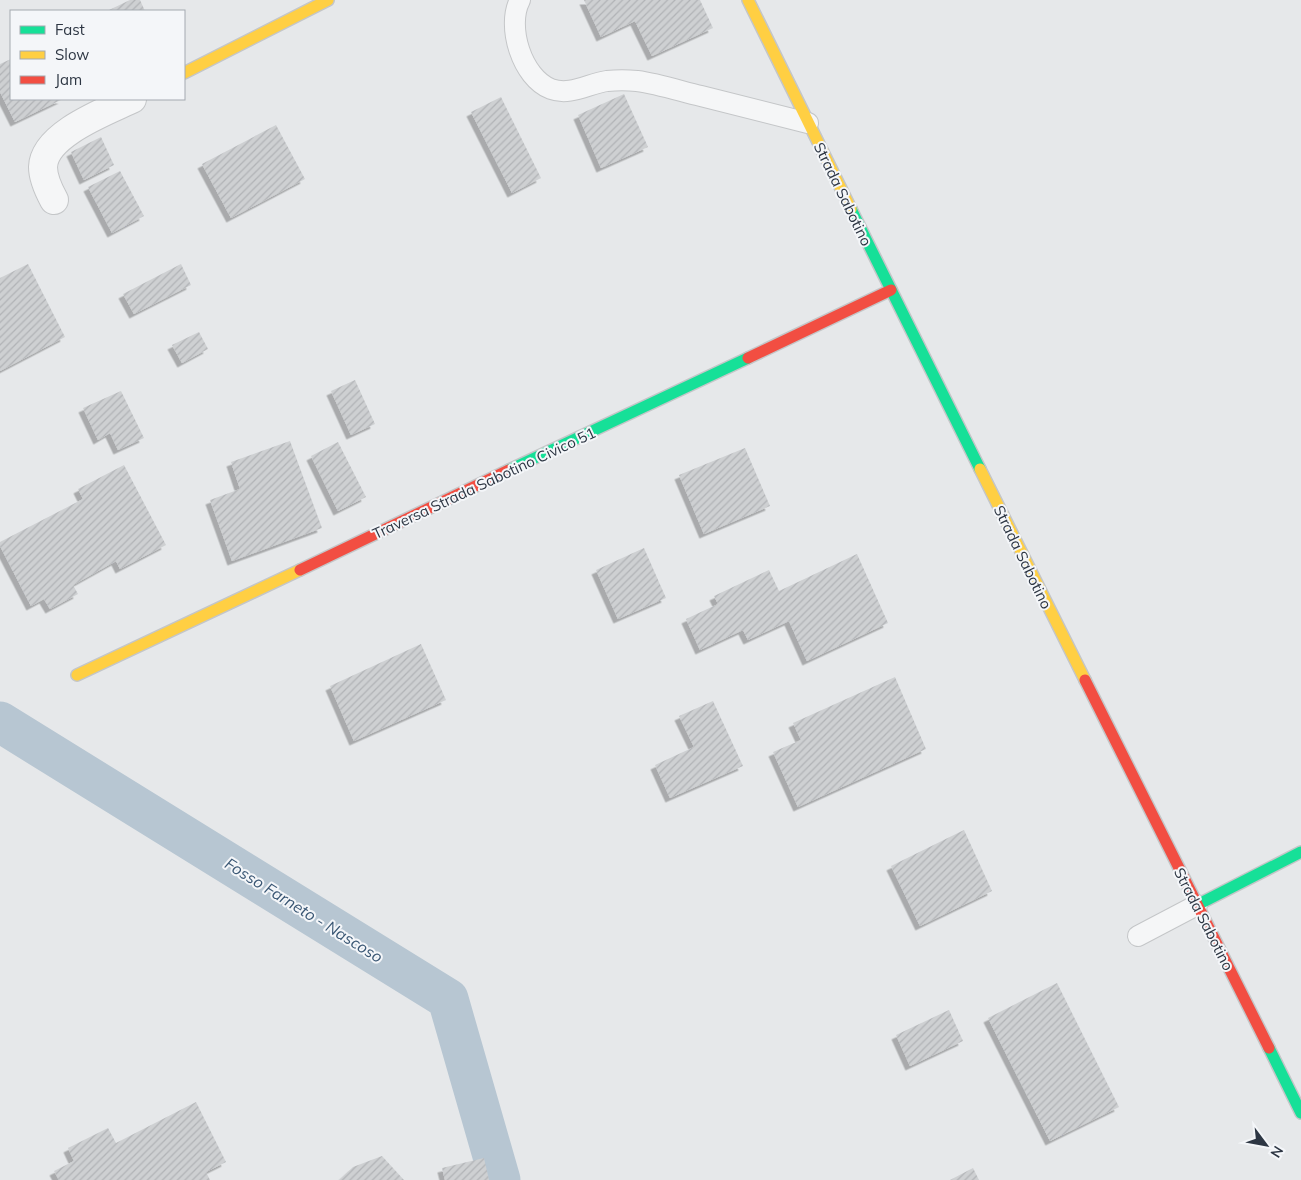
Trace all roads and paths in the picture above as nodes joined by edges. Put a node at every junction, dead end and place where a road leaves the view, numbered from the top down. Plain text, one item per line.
1 (328, 0) edge
2 (520, 0) edge
3 (748, 0) edge
4 (185, 72) edge
5 (130, 100) edge
6 (808, 123) junction
7 (54, 200) dead end
8 (891, 290) junction
9 (77, 675) dead end
10 (1301, 852) edge
11 (1197, 905) junction
12 (1138, 936) dead end
13 (1301, 1113) edge

1 - 4 street
2 - 6 lane
3 - 6 street, Strada Sabotino
5 - 7 street
6 - 8 street, Strada Sabotino
8 - 9 street, Traversa Strada Sabotino Civico 51
8 - 11 street, Strada Sabotino
10 - 11 street
11 - 12 lane
11 - 13 street, Strada Sabotino

